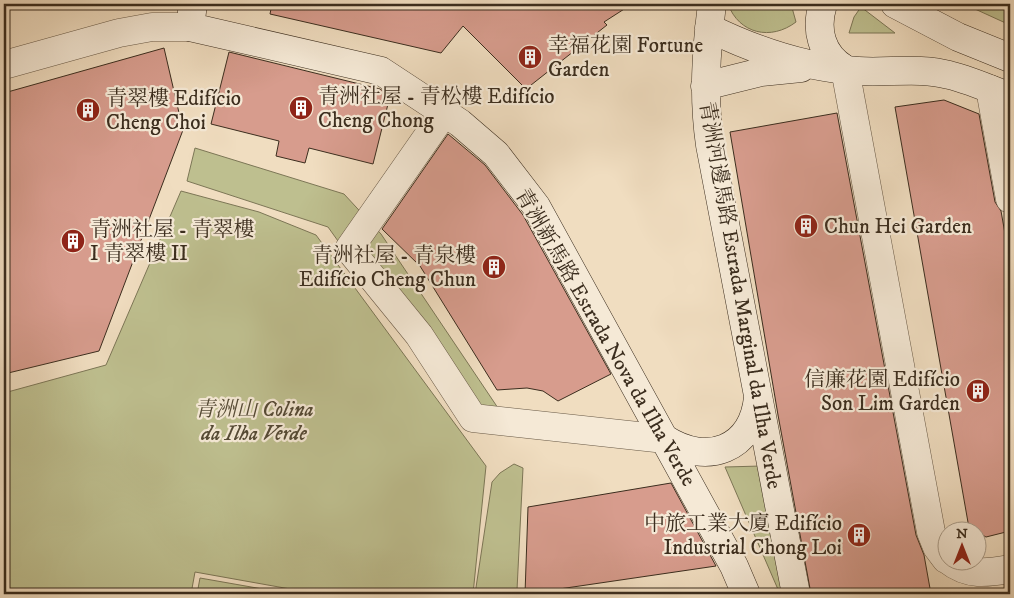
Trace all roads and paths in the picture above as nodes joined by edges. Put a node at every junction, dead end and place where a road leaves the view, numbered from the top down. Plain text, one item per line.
1 (694, 4) edge
2 (823, 4) edge
3 (895, 4) edge
4 (192, 15) edge
5 (711, 16) edge
6 (1010, 58) edge
7 (4, 65) edge
8 (835, 68) junction
9 (705, 86) junction
10 (1000, 93) edge
11 (444, 113) junction
12 (1010, 199) edge
13 (758, 396) junction
14 (665, 439) junction
15 (936, 543) edge
16 (1010, 569) edge
17 (970, 570) edge
18 (746, 594) edge
19 (796, 594) edge

1 - 5 street
2 - 8 street
3 - 6 street
4 - 7 street, 青洲新馬路 Estrada Nova da Ilha Verde
4 - 11 street, 青洲新馬路 Estrada Nova da Ilha Verde
5 - 8 street
5 - 9 street
8 - 9 street, 青洲河邊馬路 Estrada Marginal da Ilha Verde
8 - 10 street
8 - 15 street
9 - 13 street, 青洲河邊馬路 Estrada Marginal da Ilha Verde
10 - 12 street
11 - 14 street, 青洲新馬路 Estrada Nova da Ilha Verde
11 - 14 street
13 - 14 street
13 - 19 street, 青洲河邊馬路 Estrada Marginal da Ilha Verde
14 - 18 street, 青洲新馬路 Estrada Nova da Ilha Verde
16 - 17 street

